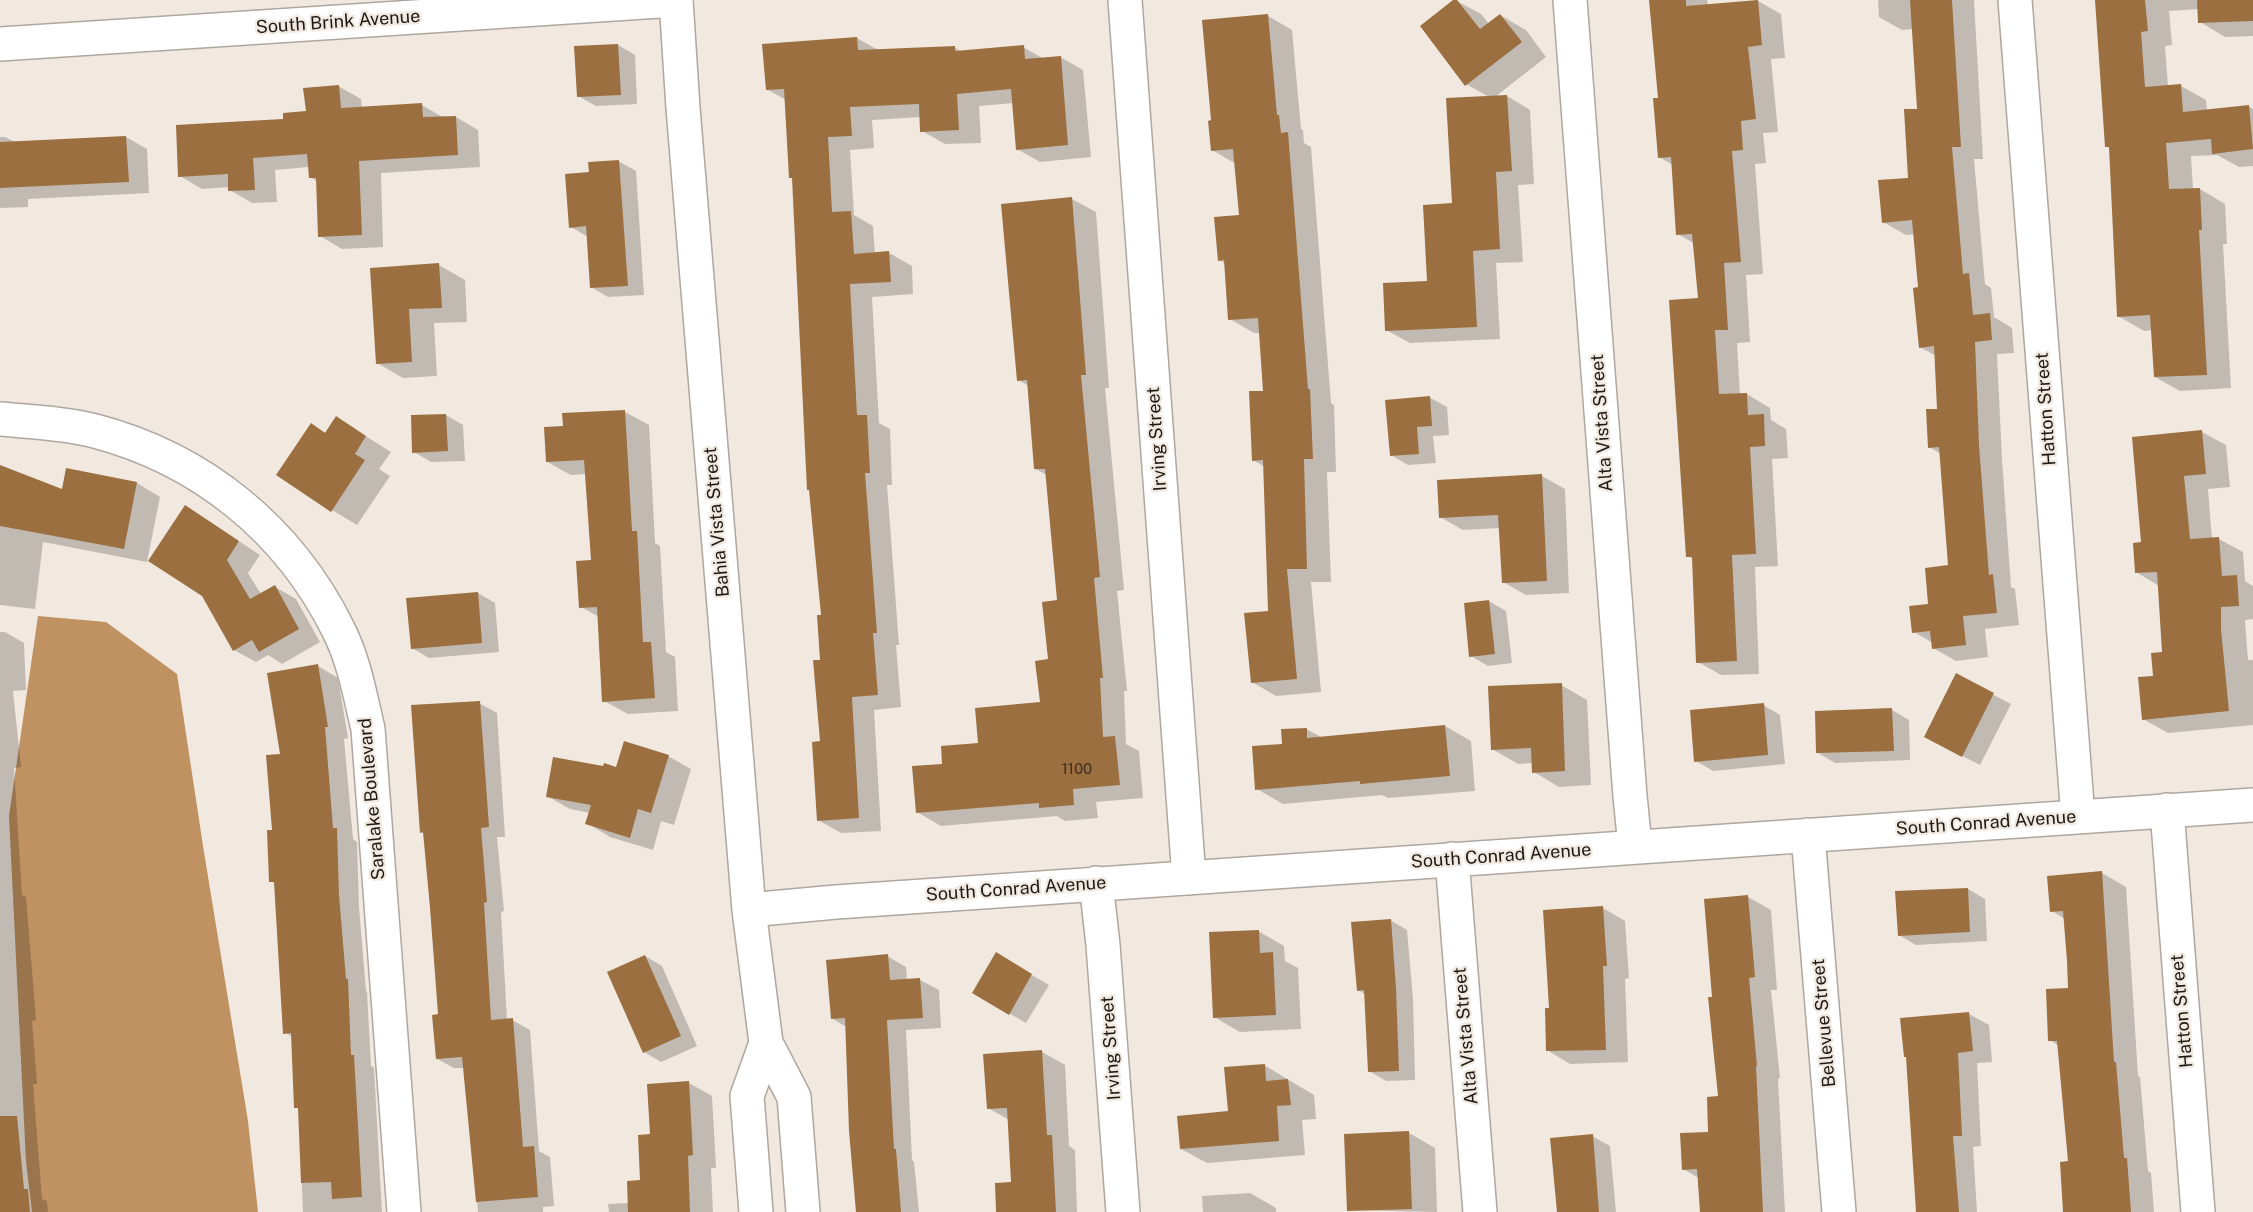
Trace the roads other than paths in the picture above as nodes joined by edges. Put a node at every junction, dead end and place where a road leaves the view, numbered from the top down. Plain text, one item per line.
1 (675, 0) edge
2 (1125, 0) edge
3 (1570, 0) edge
4 (2015, 0) edge
5 (0, 44) edge
6 (0, 419) edge
7 (2253, 805) edge
8 (2167, 810) junction
9 (2078, 817) junction
10 (1808, 835) junction
11 (1635, 846) junction
12 (1452, 859) junction
13 (1189, 878) junction
14 (1096, 884) junction
15 (749, 910) junction
16 (766, 1042) junction
17 (404, 1212) edge
18 (756, 1212) edge
19 (803, 1212) edge
20 (1123, 1212) edge
21 (1480, 1212) edge
22 (1839, 1212) edge
23 (2198, 1212) edge

1 - 5 street, South Brink Avenue
1 - 15 street, Bahia Vista Street
2 - 13 street, Irving Street
3 - 11 street, Alta Vista Street
4 - 9 street, Hatton Street
6 - 17 street, Saralake Boulevard
7 - 8 street, South Conrad Avenue
8 - 9 street, South Conrad Avenue
8 - 23 street, Hatton Street
9 - 10 street, South Conrad Avenue
10 - 11 street, South Conrad Avenue
10 - 22 street, Bellevue Street
11 - 12 street, South Conrad Avenue
12 - 13 street, South Conrad Avenue
12 - 21 street, Alta Vista Street
13 - 14 street, South Conrad Avenue
14 - 15 street, South Conrad Avenue
14 - 20 street, Irving Street
15 - 16 street, Bahia Vista Street
16 - 18 street, Bahia Vista Street
16 - 19 street, Bahia Vista Street

